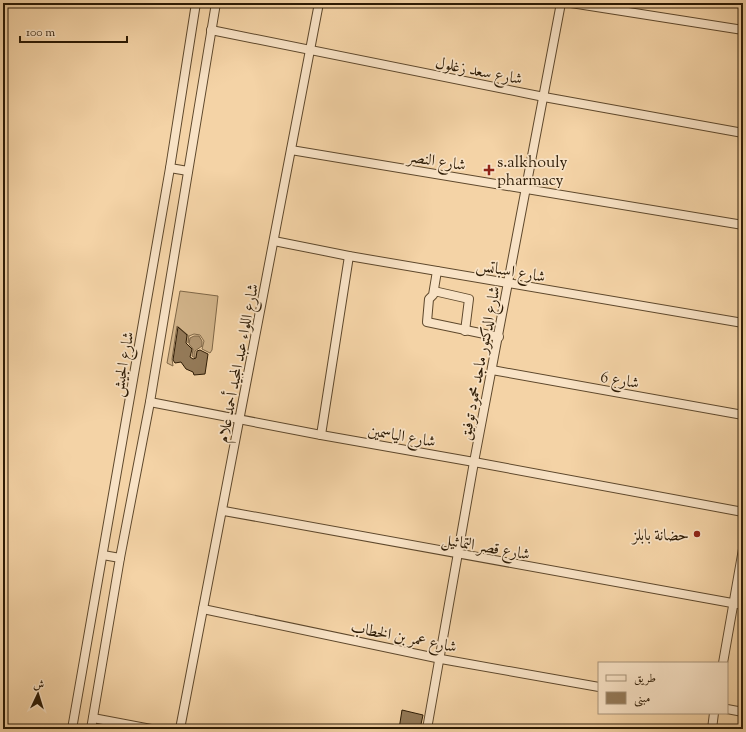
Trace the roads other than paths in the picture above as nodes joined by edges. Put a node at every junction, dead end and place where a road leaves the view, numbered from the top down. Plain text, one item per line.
1 (196, 3) edge
2 (216, 3) edge
3 (319, 3) edge
4 (561, 3) edge
5 (571, 3) edge
6 (211, 30) junction
7 (743, 30) edge
8 (310, 50) junction
9 (544, 97) junction
10 (743, 134) edge
11 (291, 150) junction
12 (170, 168) junction
13 (188, 171) junction
14 (525, 189) junction
15 (743, 225) edge
16 (274, 241) junction
17 (349, 256) junction
18 (437, 271) junction
19 (509, 284) junction
20 (434, 291) junction
21 (743, 323) edge
22 (465, 331) junction
23 (499, 337) junction
24 (492, 370) junction
25 (150, 402) junction
26 (743, 415) edge
27 (240, 420) junction
28 (321, 436) junction
29 (474, 462) junction
30 (224, 511) junction
31 (743, 512) edge
32 (743, 549) edge
33 (103, 555) junction
34 (458, 555) junction
35 (120, 558) junction
36 (733, 604) junction
37 (743, 605) edge
38 (203, 609) junction
39 (441, 659) junction
40 (723, 662) edge
41 (598, 687) edge
42 (728, 709) edge
43 (743, 712) edge
44 (714, 714) edge
45 (94, 718) junction
46 (72, 729) edge
47 (91, 729) edge
48 (151, 729) edge
49 (180, 729) edge
50 (427, 729) edge
51 (712, 729) edge

1 - 12 street, شارع الجيش
2 - 6 street, شارع الجيش
3 - 8 street, شارع اللواء عبد المجيد أحمد علام
4 - 9 street, شارع الدكتور ماجد محمود توفيق
5 - 7 street
6 - 8 street, شارع سعد زغلول
6 - 13 street, شارع الجيش
8 - 9 street, شارع سعد زغلول
8 - 11 street, شارع اللواء عبد المجيد أحمد علام
9 - 10 street, شارع سعد زغلول
9 - 14 street, شارع الدكتور ماجد محمود توفيق
11 - 14 street, شارع النصر
11 - 16 street, شارع اللواء عبد المجيد أحمد علام
12 - 13 street
12 - 33 street, شارع الجيش
13 - 25 street, شارع الجيش
14 - 15 street, شارع النصر
14 - 19 street, شارع الدكتور ماجد محمود توفيق
16 - 17 street, شارع اسباتس
16 - 27 street, شارع اللواء عبد المجيد أحمد علام
17 - 18 street, شارع اسباتس
17 - 28 street
18 - 19 street, شارع اسباتس
18 - 20 street
19 - 21 street, شارع اسباتس
19 - 23 street, شارع الدكتور ماجد محمود توفيق
20 - 22 street
20 - 22 street
22 - 23 street
23 - 24 street, شارع الدكتور ماجد محمود توفيق
24 - 26 street, شارع 6
24 - 29 street, شارع الدكتور ماجد محمود توفيق
25 - 27 street, شارع الياسمين
25 - 35 street, شارع الجيش
27 - 28 street, شارع الياسمين
27 - 30 street, شارع اللواء عبد المجيد أحمد علام
28 - 29 street, شارع الياسمين
29 - 31 street, شارع الياسمين
29 - 34 street, شارع الدكتور ماجد محمود توفيق
30 - 34 street, شارع قصر التماثيل
30 - 38 street, شارع اللواء عبد المجيد أحمد علام
32 - 36 street
33 - 35 street
33 - 46 street, شارع الجيش
34 - 36 street, شارع قصر التماثيل
34 - 39 street, شارع الدكتور ماجد محمود توفيق
35 - 45 street, شارع الجيش
36 - 37 street, شارع قصر التماثيل
36 - 40 street
38 - 39 street, شارع عمر بن الخطاب
38 - 49 street, شارع اللواء عبد المجيد أحمد علام
39 - 41 street, شارع عمر بن الخطاب
39 - 50 street, شارع الدكتور ماجد محمود توفيق
42 - 43 street
44 - 51 street
45 - 47 street, شارع الجيش
45 - 48 street

